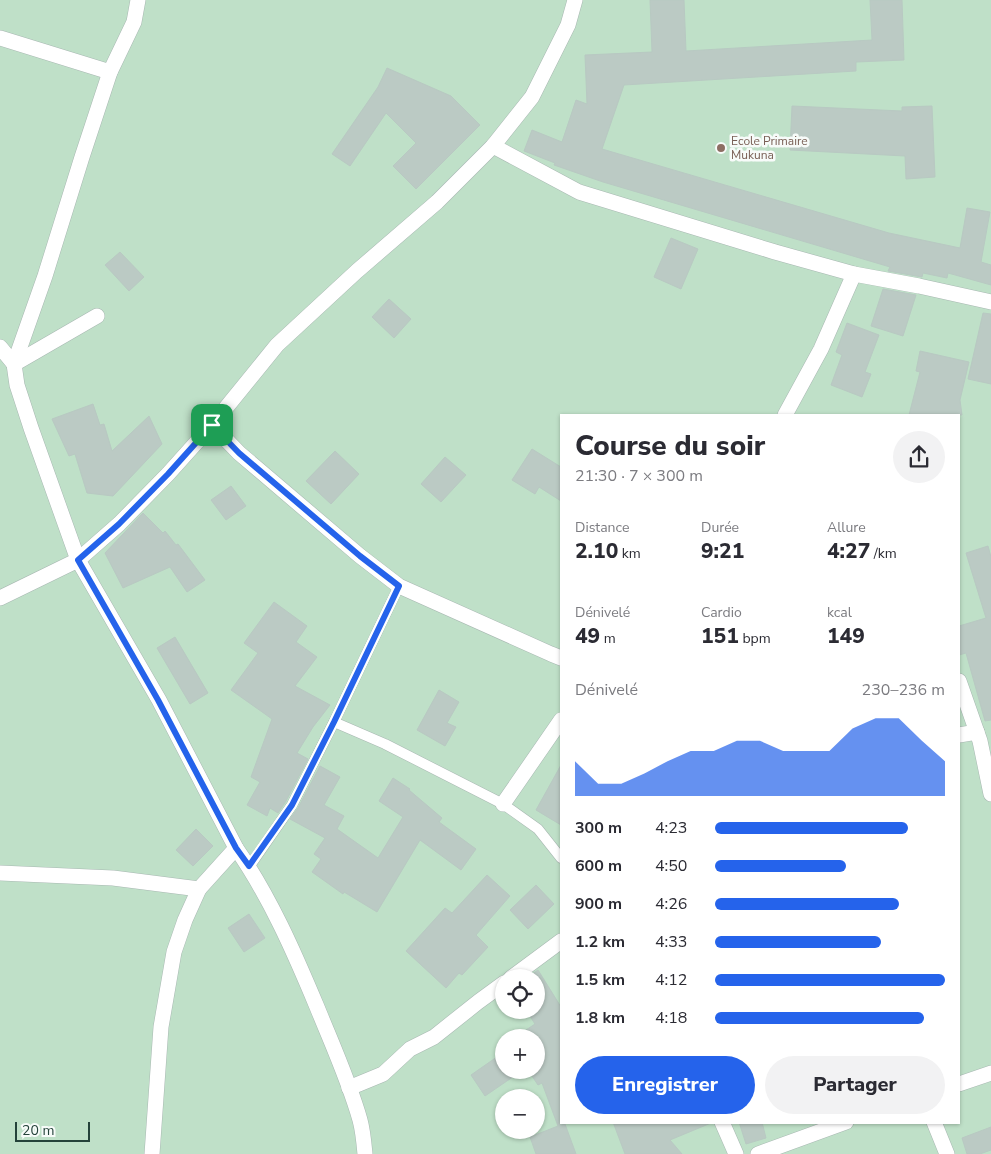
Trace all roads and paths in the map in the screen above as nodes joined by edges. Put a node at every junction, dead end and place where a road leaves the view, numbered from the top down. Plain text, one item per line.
1 (138, 0) edge
2 (575, 0) edge
3 (0, 38) edge
4 (110, 72) junction
5 (494, 146) junction
6 (854, 274) junction
7 (991, 302) edge
8 (97, 316) dead end
9 (0, 347) edge
10 (14, 364) junction
11 (786, 414) edge
12 (212, 425) junction
13 (78, 560) junction
14 (399, 586) junction
15 (0, 598) edge
16 (560, 658) edge
17 (960, 684) edge
18 (560, 721) edge
19 (334, 722) junction
20 (977, 732) junction
21 (960, 735) edge
22 (991, 794) edge
23 (503, 804) junction
24 (236, 848) junction
25 (560, 857) edge
26 (249, 866) junction
27 (0, 874) edge
28 (199, 889) junction
29 (560, 942) edge
30 (524, 969) edge
31 (495, 990) edge
32 (991, 1073) edge
33 (960, 1084) edge
34 (349, 1088) junction
35 (723, 1124) edge
36 (840, 1124) edge
37 (935, 1124) edge
38 (152, 1154) edge
39 (365, 1154) edge
40 (736, 1154) edge
41 (758, 1154) edge
42 (947, 1154) edge

1 - 4 street
2 - 5 street
3 - 4 street
4 - 10 street
5 - 6 street
5 - 12 street
6 - 7 street
6 - 11 street
8 - 10 street
9 - 10 street
10 - 13 street
12 - 13 street
12 - 14 street
13 - 15 street
13 - 24 street
14 - 16 street
14 - 19 lane
17 - 20 street
18 - 23 street
19 - 23 lane
19 - 26 lane
20 - 21 street
20 - 22 street
23 - 25 lane
24 - 26 street
24 - 28 street
26 - 34 street
27 - 28 street
28 - 38 street
29 - 30 street
31 - 34 street
32 - 33 street
34 - 39 street
35 - 40 street
36 - 41 street
37 - 42 street

